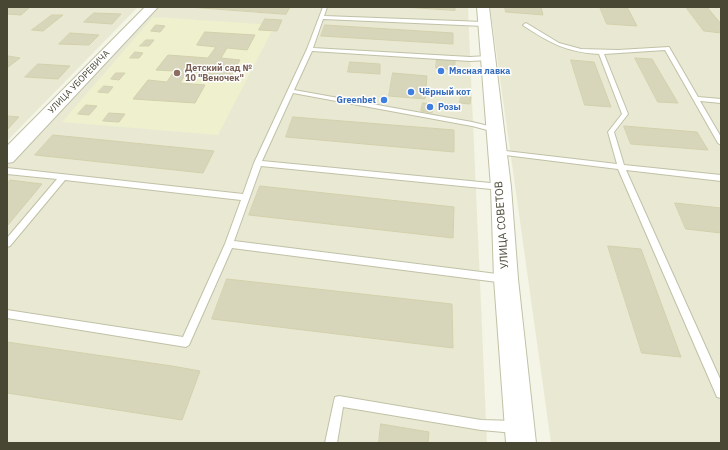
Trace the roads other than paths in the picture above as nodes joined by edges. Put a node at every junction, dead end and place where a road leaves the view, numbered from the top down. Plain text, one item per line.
1 (152, 7) edge
2 (325, 7) edge
3 (484, 15) edge
4 (321, 17) junction
5 (526, 25) dead end
6 (310, 49) junction
7 (601, 53) junction
8 (488, 58) junction
9 (290, 91) junction
10 (696, 99) junction
11 (721, 101) edge
12 (496, 130) junction
13 (721, 143) edge
14 (496, 152) junction
15 (7, 156) edge
16 (258, 163) junction
17 (621, 168) junction
18 (7, 171) edge
19 (62, 178) junction
20 (721, 178) edge
21 (501, 188) junction
22 (244, 197) junction
23 (7, 244) edge
24 (229, 244) junction
25 (506, 280) junction
26 (7, 314) edge
27 (721, 393) edge
28 (520, 435) edge
29 (331, 443) edge

1 - 15 street, УЛИЦА УБОРЕВИЧА
2 - 4 lane
3 - 4 lane
3 - 8 street, УЛИЦА СОВЕТОВ
4 - 6 lane
5 - 7 lane
6 - 8 lane
6 - 9 lane
7 - 10 lane
7 - 17 lane
8 - 12 street, УЛИЦА СОВЕТОВ
9 - 12 lane
9 - 16 lane
10 - 11 lane
10 - 13 lane
12 - 14 street, УЛИЦА СОВЕТОВ
14 - 17 lane
14 - 21 street, УЛИЦА СОВЕТОВ
16 - 21 lane
16 - 22 lane
17 - 20 lane
17 - 27 lane
18 - 19 lane
19 - 22 lane
19 - 23 lane
21 - 25 street, УЛИЦА СОВЕТОВ
22 - 24 lane
24 - 25 lane
24 - 26 lane
25 - 28 street, УЛИЦА СОВЕТОВ
28 - 29 lane

